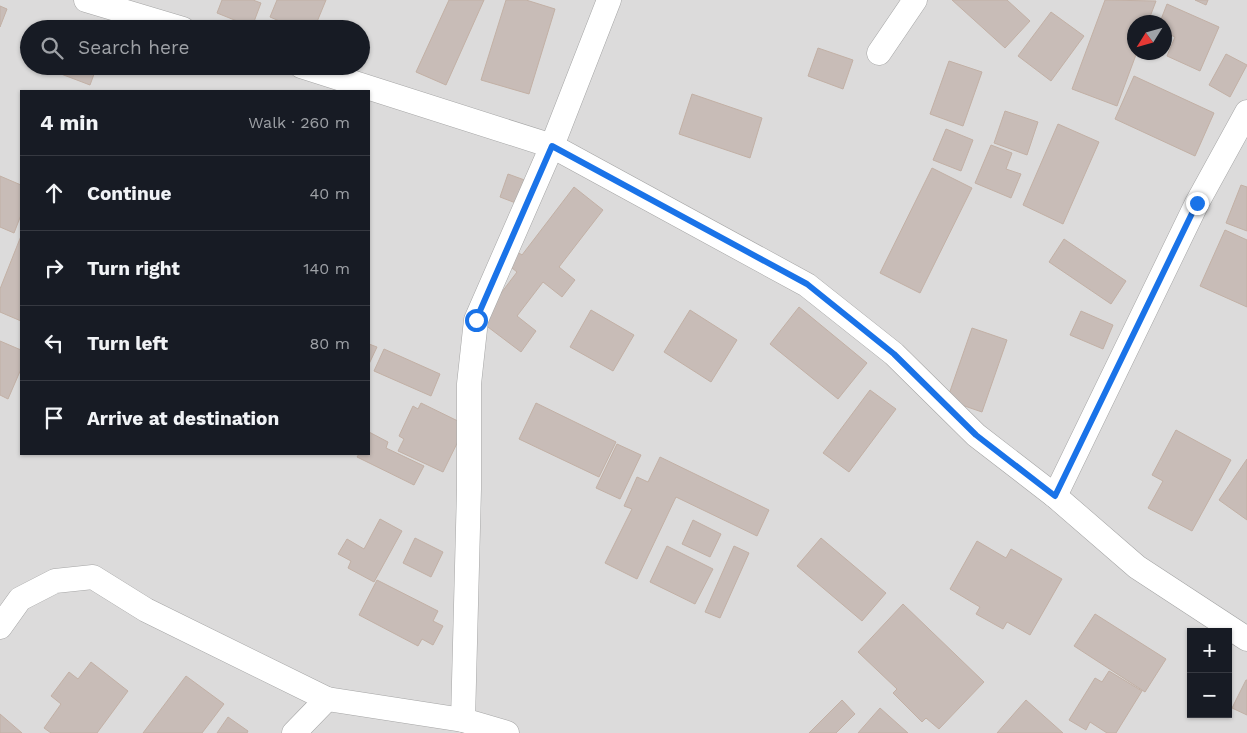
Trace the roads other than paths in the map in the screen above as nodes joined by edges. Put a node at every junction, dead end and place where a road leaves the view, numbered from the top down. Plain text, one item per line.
1 (86, 0) edge
2 (609, 0) edge
3 (915, 0) edge
4 (153, 20) edge
5 (880, 53) dead end
6 (329, 75) edge
7 (1247, 112) edge
8 (552, 146) junction
9 (1055, 496) junction
10 (0, 627) edge
11 (1247, 639) edge
12 (327, 699) junction
13 (462, 720) junction
14 (294, 733) edge
15 (507, 733) edge

1 - 4 street
2 - 8 street
3 - 5 street
6 - 8 street
7 - 9 street
8 - 9 street
8 - 13 street
9 - 11 street
10 - 12 street
12 - 13 street
12 - 14 street
13 - 15 street

